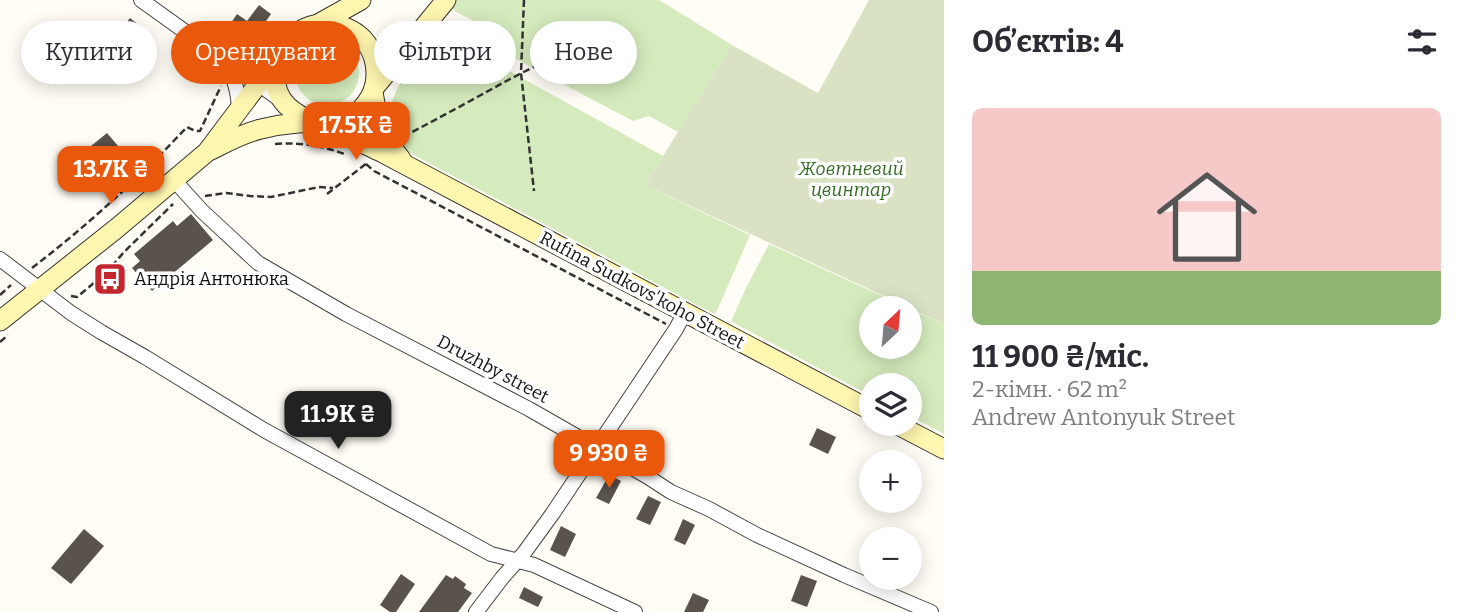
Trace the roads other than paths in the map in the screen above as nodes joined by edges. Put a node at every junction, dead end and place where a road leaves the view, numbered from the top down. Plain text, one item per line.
1 (141, 0) edge
2 (361, 0) edge
3 (446, 0) edge
4 (171, 21) edge
5 (323, 21) edge
6 (360, 36) edge
7 (235, 84) edge
8 (258, 84) joint
9 (277, 84) edge
10 (373, 90) junction
11 (286, 104) junction
12 (239, 109) junction
13 (315, 122) junction
14 (207, 152) junction
15 (380, 154) junction
16 (179, 186) junction
17 (0, 259) edge
18 (47, 294) junction
19 (680, 321) junction
20 (5, 327) edge
21 (859, 405) edge
22 (919, 436) edge
23 (598, 448) junction
24 (944, 449) edge
25 (517, 561) junction
26 (476, 612) edge
27 (635, 612) edge
28 (931, 612) edge

1 - 4 street, Rufina Sudkovs'koho Street
2 - 5 main road
3 - 10 main road
6 - 10 main road
7 - 12 street, Rufina Sudkovs'koho Street
8 - 11 street, Rufina Sudkovs'koho Street
8 - 12 main road
9 - 11 main road
10 - 13 main road
10 - 15 main road, Rufina Sudkovs'koho Street
11 - 13 main road, Rufina Sudkovs'koho Street
12 - 14 main road
13 - 14 main road
13 - 15 main road, Rufina Sudkovs'koho Street
14 - 16 main road
15 - 19 main road, Rufina Sudkovs'koho Street
16 - 18 main road
16 - 23 street, Druzhby street
17 - 18 street
18 - 20 main road
18 - 25 street
19 - 21 main road, Rufina Sudkovs'koho Street
19 - 23 street
22 - 24 main road
23 - 25 street
23 - 28 street, Druzhby street
25 - 26 street
25 - 27 street

